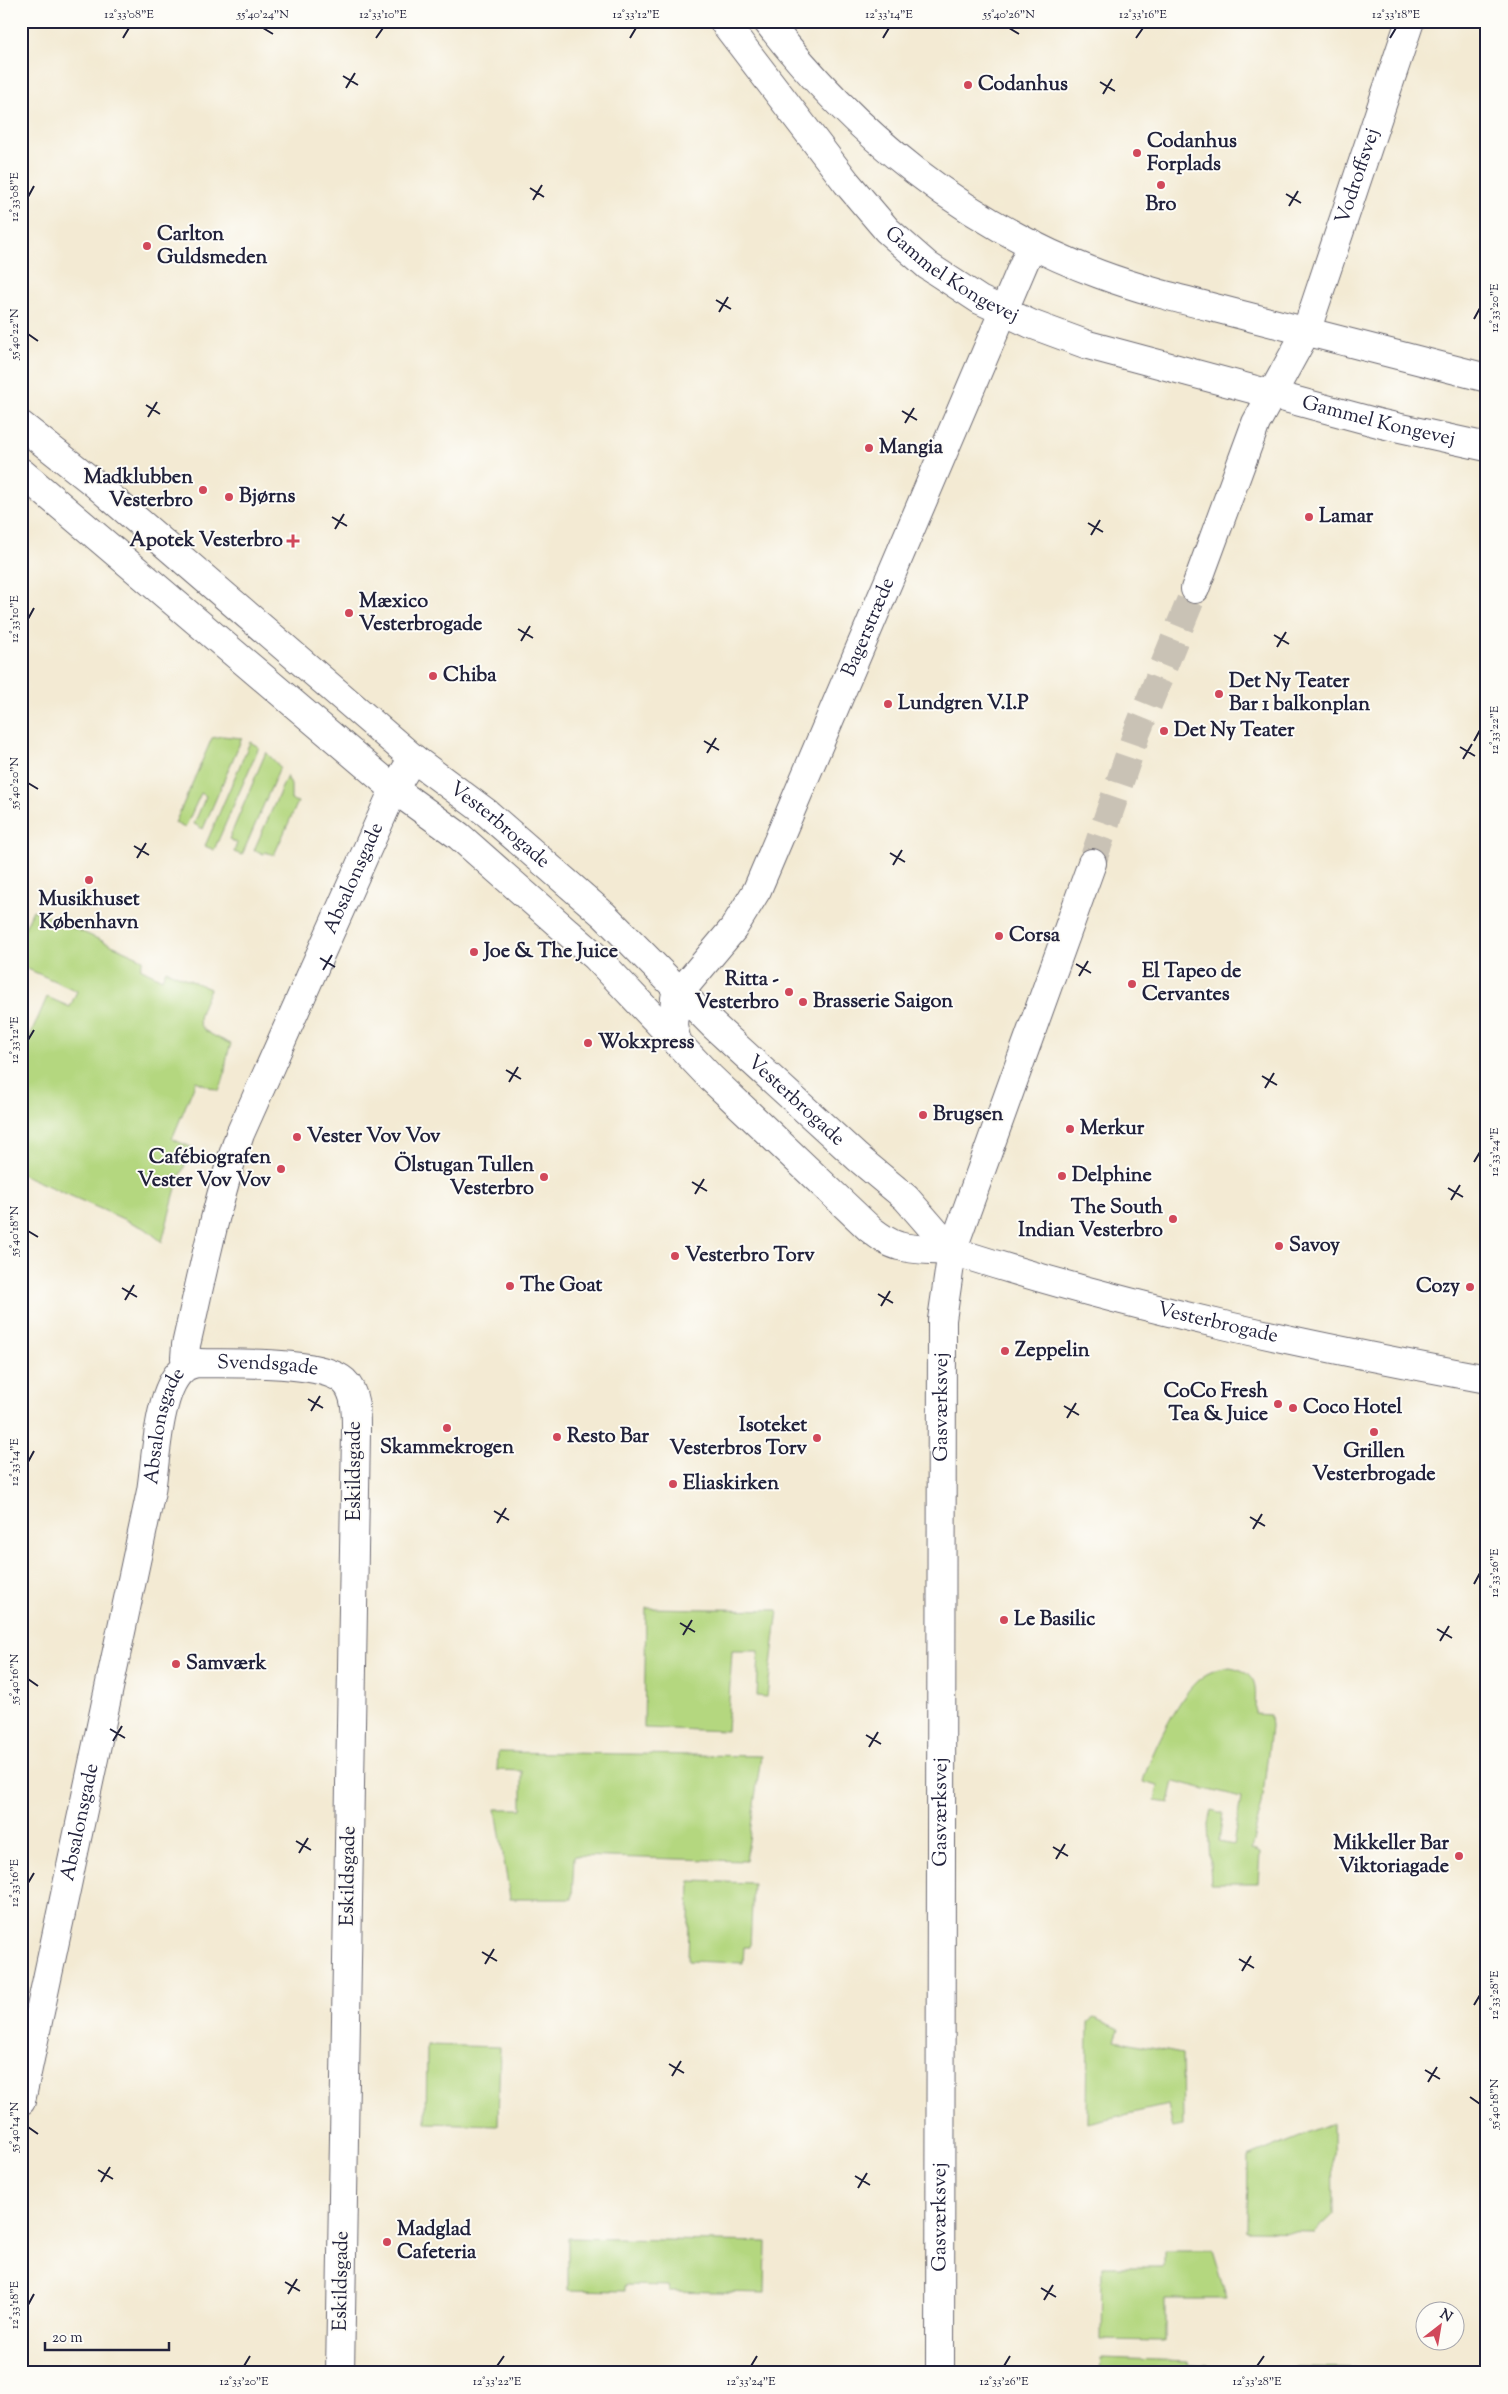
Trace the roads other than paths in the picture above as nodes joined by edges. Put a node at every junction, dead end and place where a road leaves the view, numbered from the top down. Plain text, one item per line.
1 (723, 21) edge
2 (767, 21) edge
3 (1410, 21) edge
4 (1032, 244) junction
5 (1003, 311) junction
6 (1306, 332) junction
7 (1487, 378) edge
8 (1271, 393) junction
9 (21, 424) edge
10 (1487, 447) edge
11 (21, 472) edge
12 (1195, 589) tunnel mouth
13 (413, 758) junction
14 (394, 789) junction
15 (1092, 862) tunnel mouth
16 (679, 993) junction
17 (677, 1042) junction
18 (952, 1251) junction
19 (187, 1365) junction
20 (1487, 1379) edge
21 (345, 1382) joint
22 (21, 2102) edge
23 (340, 2373) edge
24 (940, 2373) edge

1 - 5 street, Gammel Kongevej
2 - 4 street
3 - 6 street, Vodroffsvej
4 - 5 street, Bagerstræde
4 - 6 street
5 - 8 street, Gammel Kongevej
5 - 16 street, Bagerstræde
6 - 7 street
6 - 8 street, Gammel Kongevej
8 - 10 street, Gammel Kongevej
8 - 12 street, Gammel Kongevej
9 - 13 street, Vesterbrogade
11 - 14 street, Vesterbrogade
13 - 14 street, Absalonsgade
13 - 16 street, Vesterbrogade
14 - 17 street, Vesterbrogade
14 - 19 street, Absalonsgade
15 - 18 street
16 - 17 street
16 - 18 street, Vesterbrogade
17 - 18 street, Vesterbrogade
18 - 20 street, Vesterbrogade
18 - 24 street, Gasværksvej
19 - 21 street, Svendsgade
19 - 22 street, Absalonsgade
21 - 23 street, Eskildsgade

